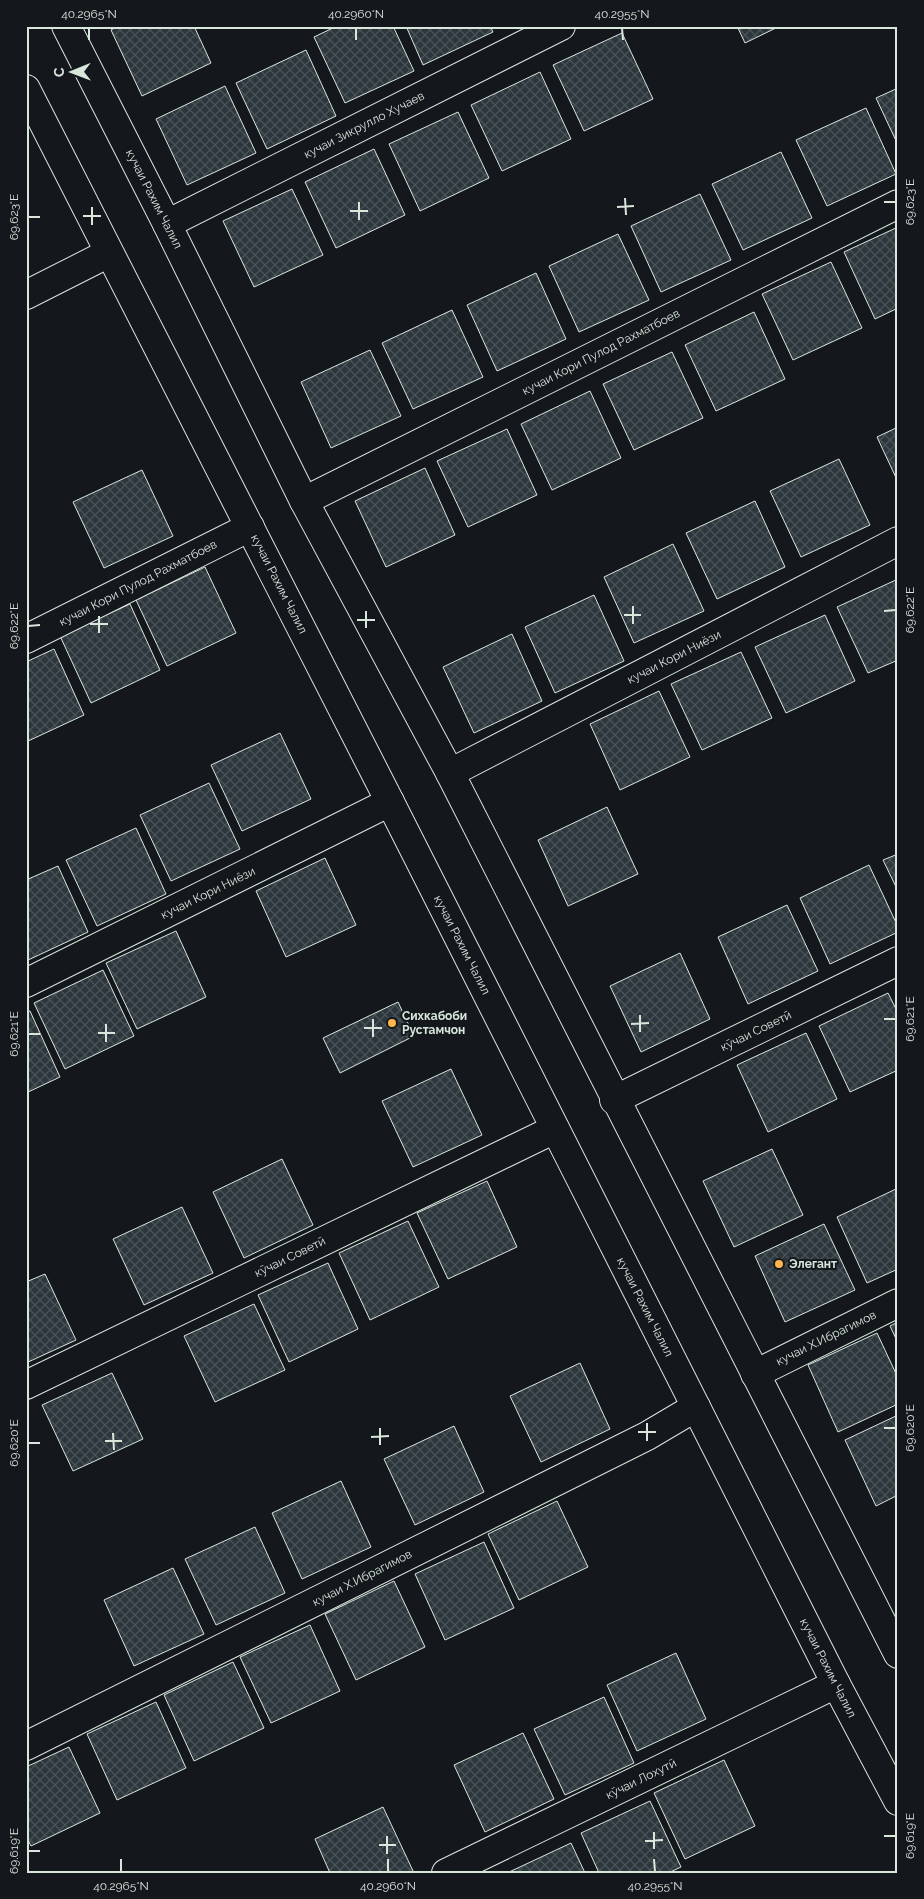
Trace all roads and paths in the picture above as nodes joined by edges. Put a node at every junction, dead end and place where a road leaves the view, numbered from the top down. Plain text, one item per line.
1 (66, 26) edge
2 (561, 26) edge
3 (26, 89) edge
4 (898, 204) edge
5 (168, 224) junction
6 (109, 253) junction
7 (26, 295) edge
8 (304, 501) junction
9 (250, 527) junction
10 (898, 541) edge
11 (26, 639) edge
12 (450, 773) junction
13 (390, 802) junction
14 (898, 961) edge
15 (26, 983) edge
16 (614, 1100) junction
17 (555, 1129) junction
18 (898, 1303) edge
19 (755, 1374) junction
20 (26, 1386) edge
21 (696, 1407) junction
22 (897, 1651) edge
23 (836, 1684) junction
24 (26, 1746) edge
25 (898, 1801) edge
26 (446, 1873) edge

1 - 5 street, кучаи Рахим Чалил
2 - 5 street, кучаи Зикрулло Хучаев
3 - 6 street, кучаи Рахим Чалил
4 - 8 street, кучаи Кори Пулод Рахматбоев
5 - 8 street, кучаи Рахим Чалил
6 - 7 street
6 - 9 street, кучаи Рахим Чалил
8 - 12 street, кучаи Рахим Чалил
9 - 11 street, кучаи Кори Пулод Рахматбоев
9 - 13 street, кучаи Рахим Чалил
10 - 12 street, кучаи Кори Ниёзи
12 - 16 street, кучаи Рахим Чалил
13 - 15 street, кучаи Кори Ниёзи
13 - 17 street, кучаи Рахим Чалил
14 - 16 street, кӯчаи Советӣ
16 - 19 street, кучаи Рахим Чалил
17 - 20 street, кӯчаи Советӣ
17 - 21 street, кучаи Рахим Чалил
18 - 19 street, кучаи Х.Ибрагимов
19 - 22 street, кучаи Рахим Чалил
21 - 23 street, кучаи Рахим Чалил
21 - 24 street, кучаи Х.Ибрагимов
23 - 25 street, кучаи Рахим Чалил
23 - 26 street, кӯчаи Лохутӣ

